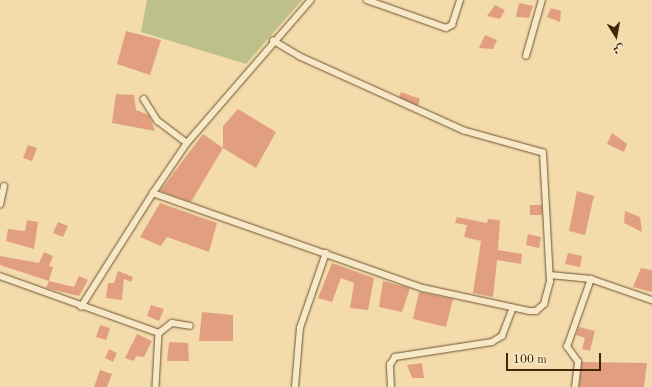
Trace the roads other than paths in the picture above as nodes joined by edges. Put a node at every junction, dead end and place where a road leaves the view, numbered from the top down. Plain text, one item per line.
1 (311, 0) edge
2 (367, 0) edge
3 (460, 0) edge
4 (542, 0) edge
5 (273, 41) junction
6 (526, 56) dead end
7 (144, 99) dead end
8 (187, 143) junction
9 (4, 186) dead end
10 (153, 193) junction
11 (0, 205) edge
12 (326, 253) junction
13 (550, 275) junction
14 (0, 276) edge
15 (591, 279) junction
16 (652, 300) edge
17 (81, 307) junction
18 (513, 308) junction
19 (190, 326) dead end
20 (159, 333) junction
21 (156, 387) edge
22 (295, 387) edge
23 (391, 387) edge
24 (575, 387) edge

1 - 5 street
2 - 3 street
4 - 6 street
5 - 8 street
5 - 13 street
7 - 8 street
8 - 10 street
9 - 11 street
10 - 12 street
10 - 17 street
12 - 18 street
12 - 22 street
13 - 15 street
13 - 18 street
14 - 17 street
15 - 16 street
15 - 24 street
17 - 20 street
18 - 23 street
19 - 20 street
20 - 21 street

